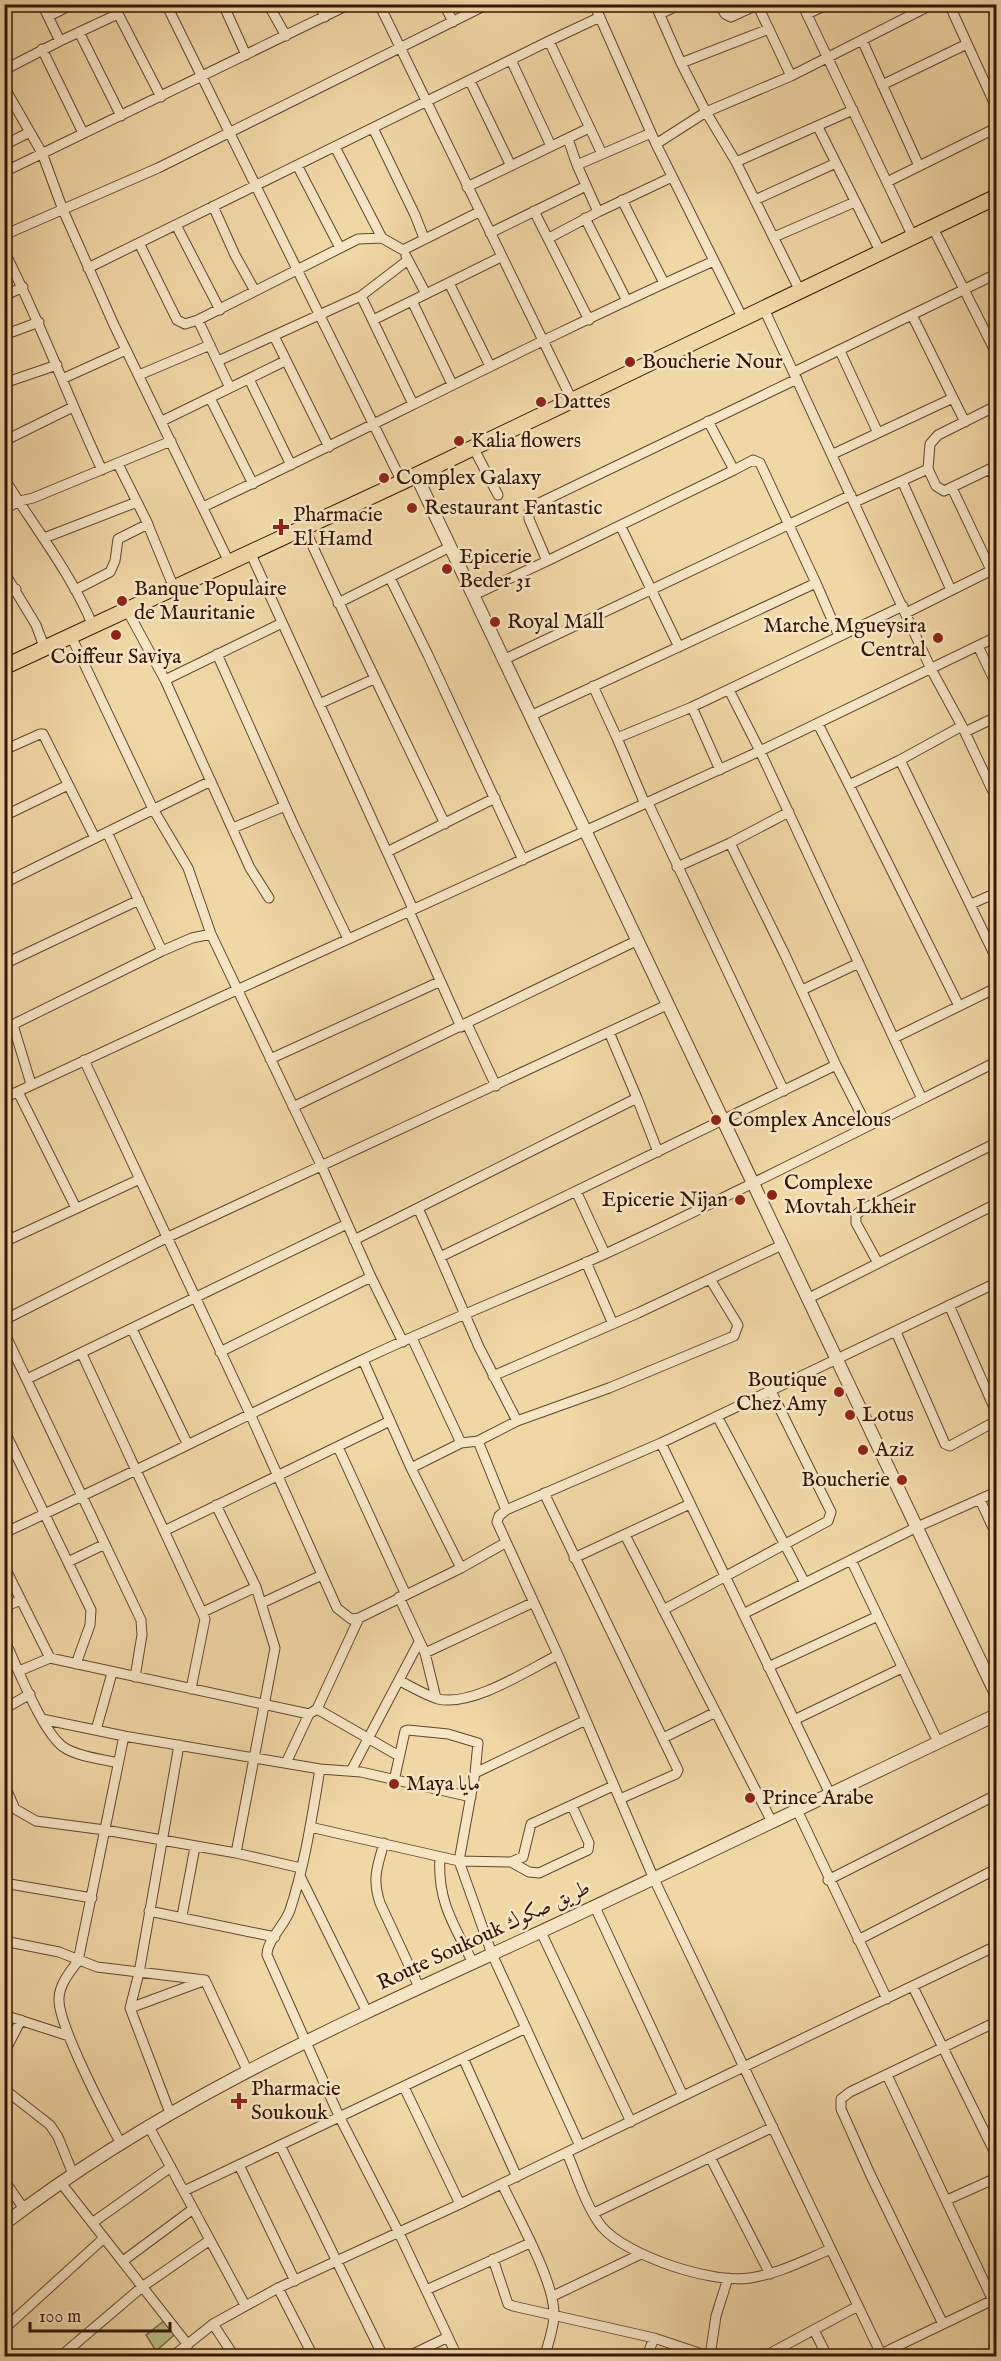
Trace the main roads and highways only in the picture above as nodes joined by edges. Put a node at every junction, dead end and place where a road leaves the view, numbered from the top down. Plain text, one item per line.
1 (996, 197) edge
2 (4, 668) edge

1 - 2 main road

